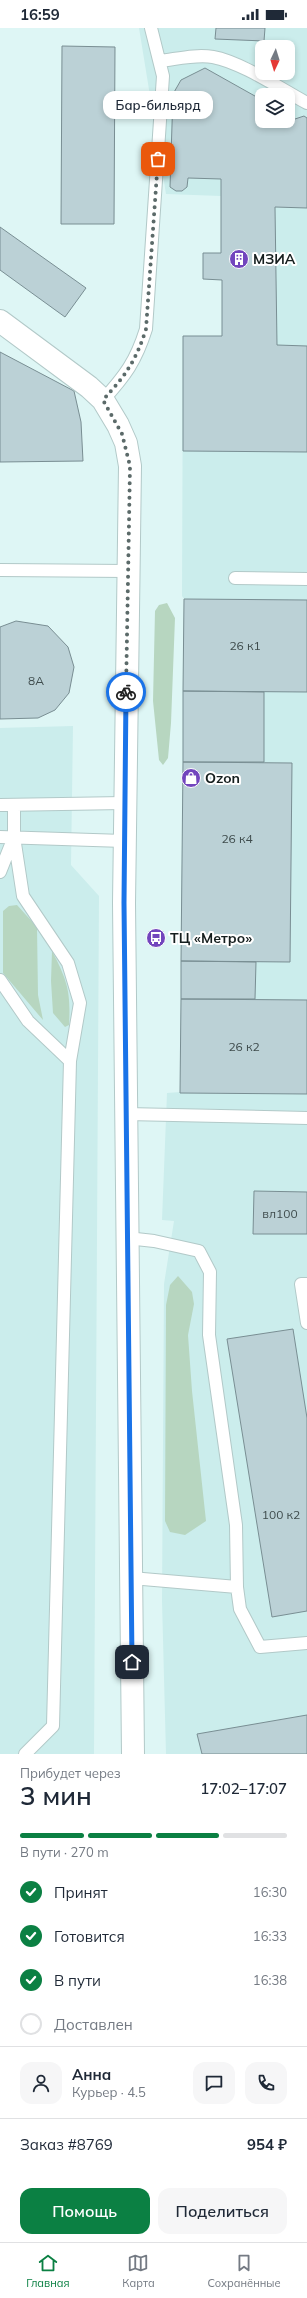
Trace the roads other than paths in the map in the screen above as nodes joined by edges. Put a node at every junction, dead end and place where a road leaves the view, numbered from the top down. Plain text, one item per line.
1 (151, 28) edge
2 (160, 61) junction
3 (307, 103) edge
4 (0, 321) edge
5 (103, 400) junction
6 (0, 570) edge
7 (128, 571) junction
8 (235, 578) dead end
9 (307, 579) edge
10 (124, 803) junction
11 (0, 804) edge
12 (14, 805) junction
13 (0, 837) edge
14 (14, 837) junction
15 (124, 841) junction
16 (0, 872) edge
17 (0, 980) edge
18 (70, 1060) junction
19 (126, 1114) junction
20 (307, 1118) edge
21 (127, 1238) junction
22 (307, 1284) edge
23 (307, 1323) edge
24 (131, 1578) junction
25 (237, 1587) junction
26 (307, 1643) edge
27 (25, 1754) edge
28 (133, 1754) edge

1 - 2 lane
2 - 3 lane
2 - 5 lane
4 - 5 street
5 - 7 street
6 - 7 lane
7 - 10 street
8 - 9 lane
10 - 12 lane
10 - 15 street
11 - 12 lane
12 - 14 lane
13 - 14 lane
14 - 15 lane
14 - 16 lane
14 - 18 lane
15 - 19 street
17 - 18 lane
18 - 27 lane
19 - 20 lane
19 - 21 street
21 - 24 street
21 - 25 lane
22 - 23 lane
24 - 25 lane
24 - 28 street
25 - 26 lane

